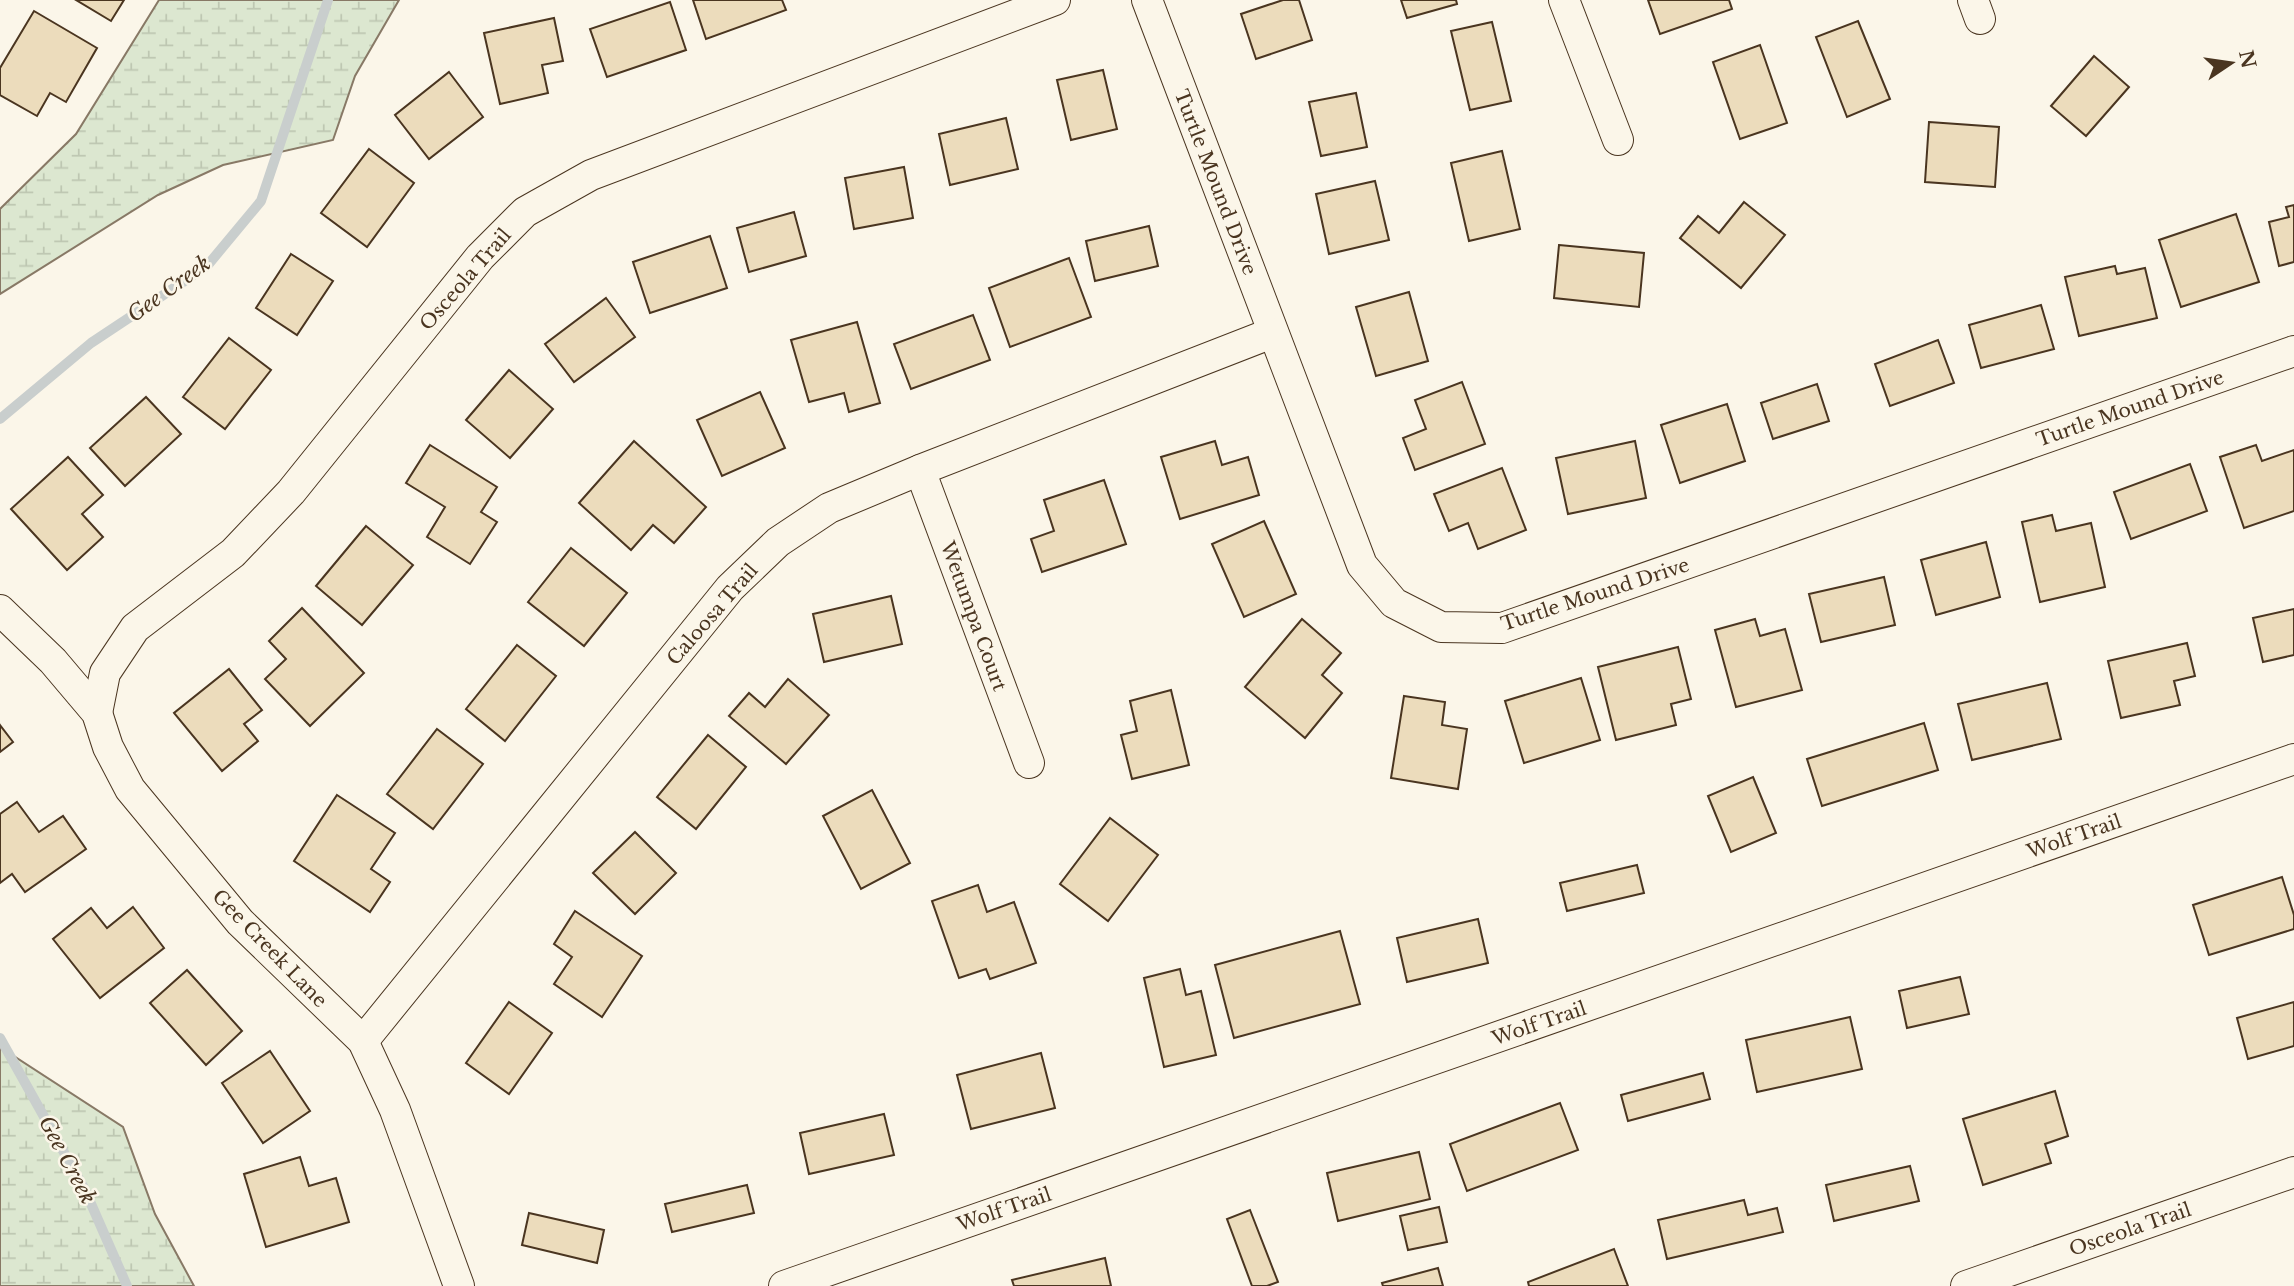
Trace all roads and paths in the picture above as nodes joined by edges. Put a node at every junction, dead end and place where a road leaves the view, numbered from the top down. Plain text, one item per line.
1 (1055, 0) edge
2 (1147, 0) edge
3 (1564, 0) edge
4 (1618, 140) dead end
5 (1272, 333) junction
6 (2294, 351) edge
7 (920, 470) junction
8 (0, 610) edge
9 (97, 713) junction
10 (2294, 759) edge
11 (1029, 763) dead end
12 (363, 1041) junction
13 (2294, 1172) edge
14 (459, 1286) edge
15 (784, 1286) edge
16 (1966, 1286) edge

1 - 9 street, Osceola Trail
2 - 5 street, Turtle Mound Drive
3 - 4 street
5 - 6 street, Turtle Mound Drive
5 - 7 street, Caloosa Trail
7 - 11 street, Wetumpa Court
7 - 12 street, Caloosa Trail
8 - 9 street, Gee Creek Lane
9 - 12 street, Gee Creek Lane
10 - 15 street, Wolf Trail
12 - 14 street, Gee Creek Lane
13 - 16 street, Osceola Trail

